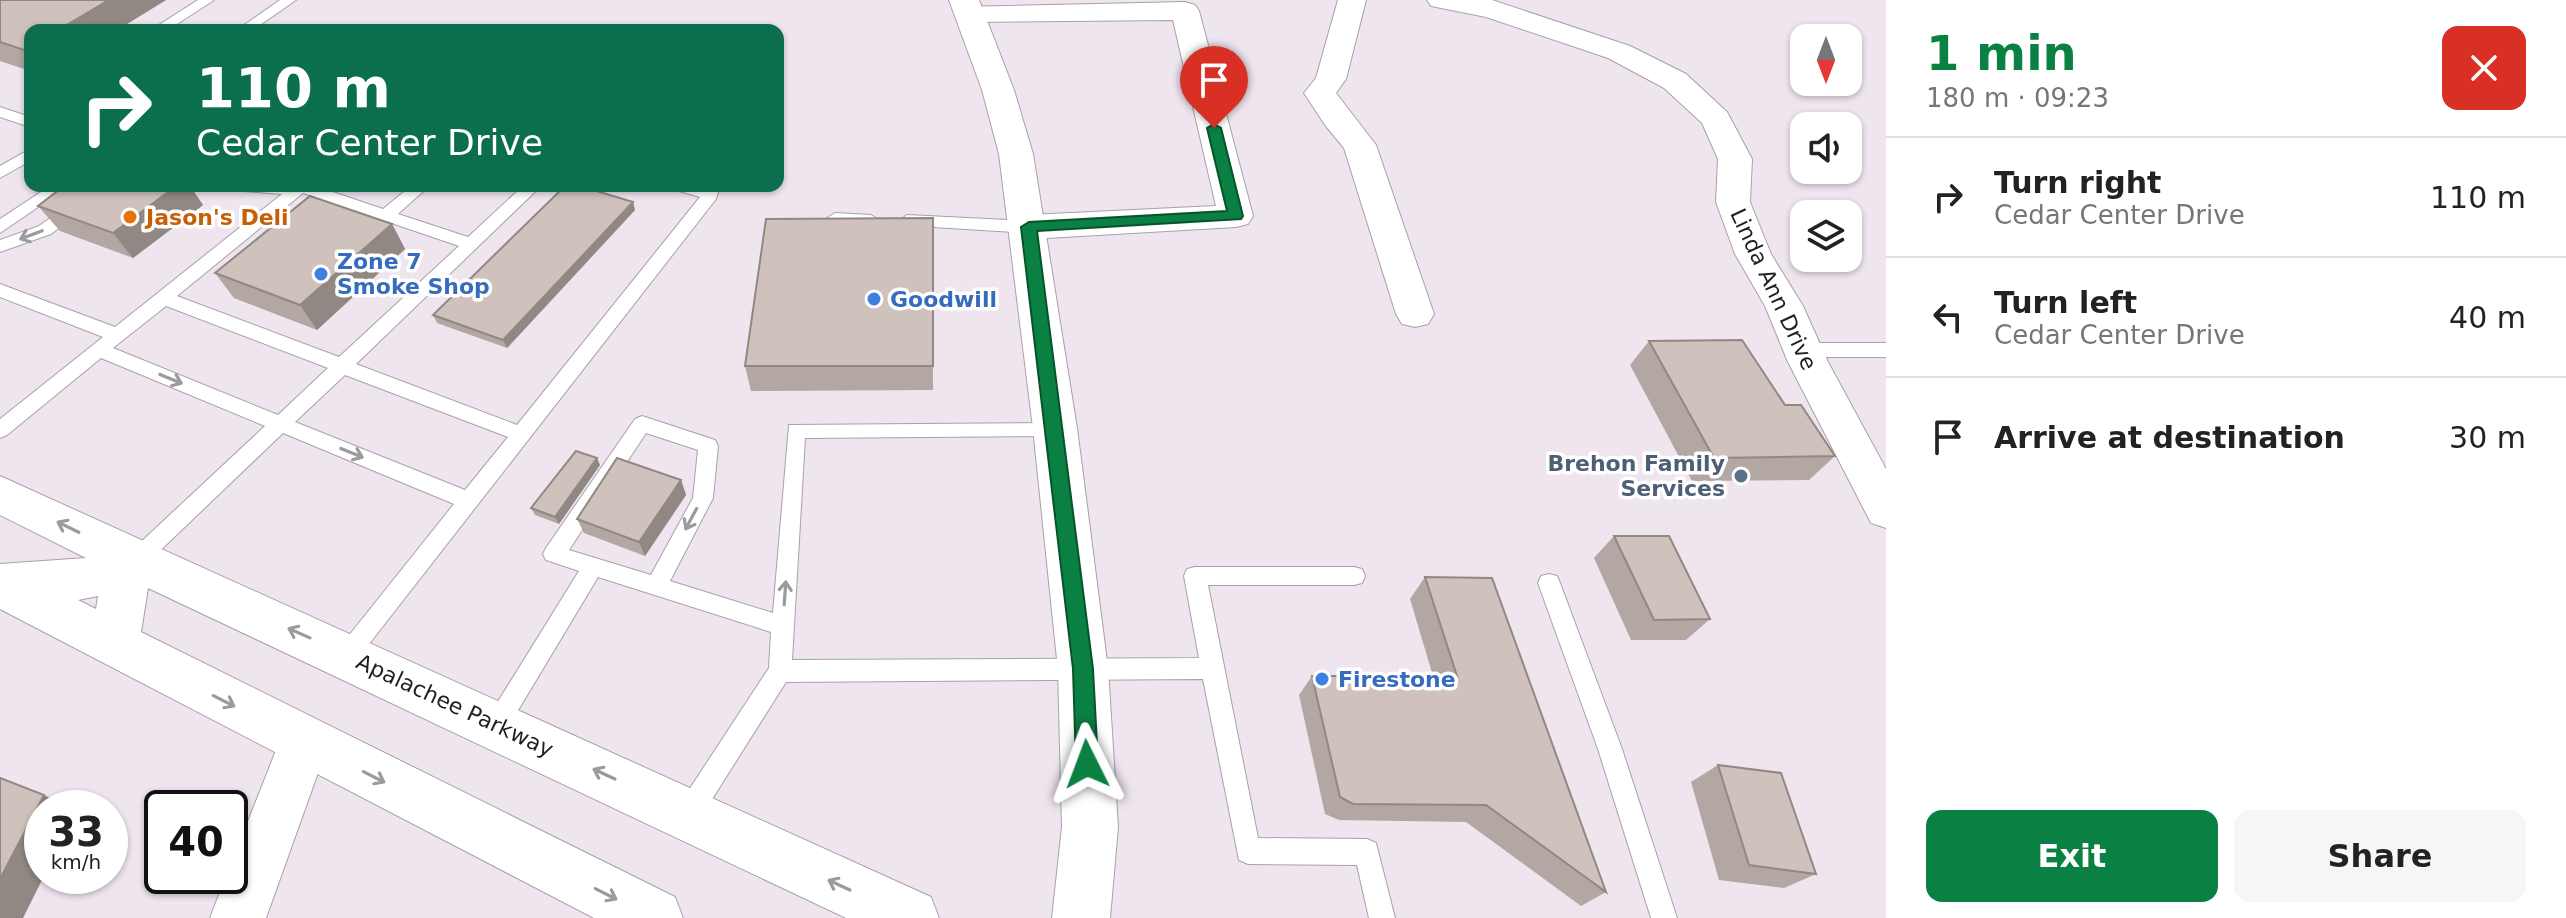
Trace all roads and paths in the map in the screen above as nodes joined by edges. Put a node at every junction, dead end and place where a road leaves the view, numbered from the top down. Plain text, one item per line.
1 (207, 0) edge
2 (289, 0) edge
3 (1352, 0) edge
4 (1441, 0) edge
5 (966, 6) edge
6 (168, 24) edge
7 (253, 24) edge
8 (0, 112) edge
9 (24, 117) edge
10 (24, 158) edge
11 (0, 173) edge
12 (52, 192) edge
13 (97, 192) edge
14 (290, 192) edge
15 (312, 192) edge
16 (414, 192) edge
17 (527, 192) edge
18 (709, 192) edge
19 (386, 215) junction
20 (835, 218) edge
21 (0, 227) edge
22 (1029, 227) junction
23 (471, 244) junction
24 (0, 246) edge
25 (0, 290) edge
26 (163, 298) junction
27 (1415, 314) dead end
28 (118, 335) junction
29 (99, 350) junction
30 (1802, 350) junction
31 (1886, 350) edge
32 (342, 366) junction
33 (280, 423) junction
34 (1055, 428) junction
35 (0, 430) edge
36 (521, 434) junction
37 (0, 494) edge
38 (469, 501) junction
39 (1886, 510) edge
40 (136, 560) junction
41 (593, 567) junction
42 (1354, 576) dead end
43 (1549, 583) dead end
44 (0, 585) edge
45 (656, 587) junction
46 (783, 626) junction
47 (114, 644) junction
48 (347, 655) junction
49 (1212, 668) junction
50 (1083, 669) junction
51 (780, 671) junction
52 (497, 724) junction
53 (304, 742) junction
54 (688, 814) junction
55 (238, 918) edge
56 (654, 918) edge
57 (910, 918) edge
58 (1081, 918) edge
59 (1382, 918) edge
60 (1664, 918) edge

1 - 6 lane
2 - 7 lane
3 - 27 street
4 - 30 street, Linda Ann Drive
5 - 22 main road
5 - 22 street
8 - 9 lane
10 - 11 lane
12 - 21 lane
13 -> 24 lane
14 - 26 lane
15 - 19 lane
16 - 19 lane
17 - 23 lane
18 - 36 lane
19 - 23 lane
20 - 22 lane
22 - 34 main road
23 - 32 lane
25 - 28 lane
26 - 28 lane
26 - 32 lane
28 - 29 lane
29 -> 33 lane
29 - 35 lane
30 - 31 lane
30 - 39 street, Linda Ann Drive
32 - 33 lane
32 - 36 lane
33 -> 38 lane
33 - 40 lane
46 -> 34 lane
34 - 50 main road
36 - 38 lane
40 -> 37 main road, Apalachee Parkway
38 - 48 lane
40 - 44 main road
40 - 47 main road
48 -> 40 main road, Apalachee Parkway
41 - 45 lane
41 -> 45 lane
41 - 52 lane
42 - 49 lane
43 - 60 lane
44 - 47 main road
45 - 46 lane
46 - 51 lane
47 -> 53 main road
48 - 52 main road, Apalachee Parkway
49 - 50 lane
49 - 59 lane
50 - 51 lane
50 - 58 main road
51 - 54 lane
54 -> 52 main road, Apalachee Parkway
53 - 55 street
53 -> 56 main road
57 -> 54 main road, Apalachee Parkway

